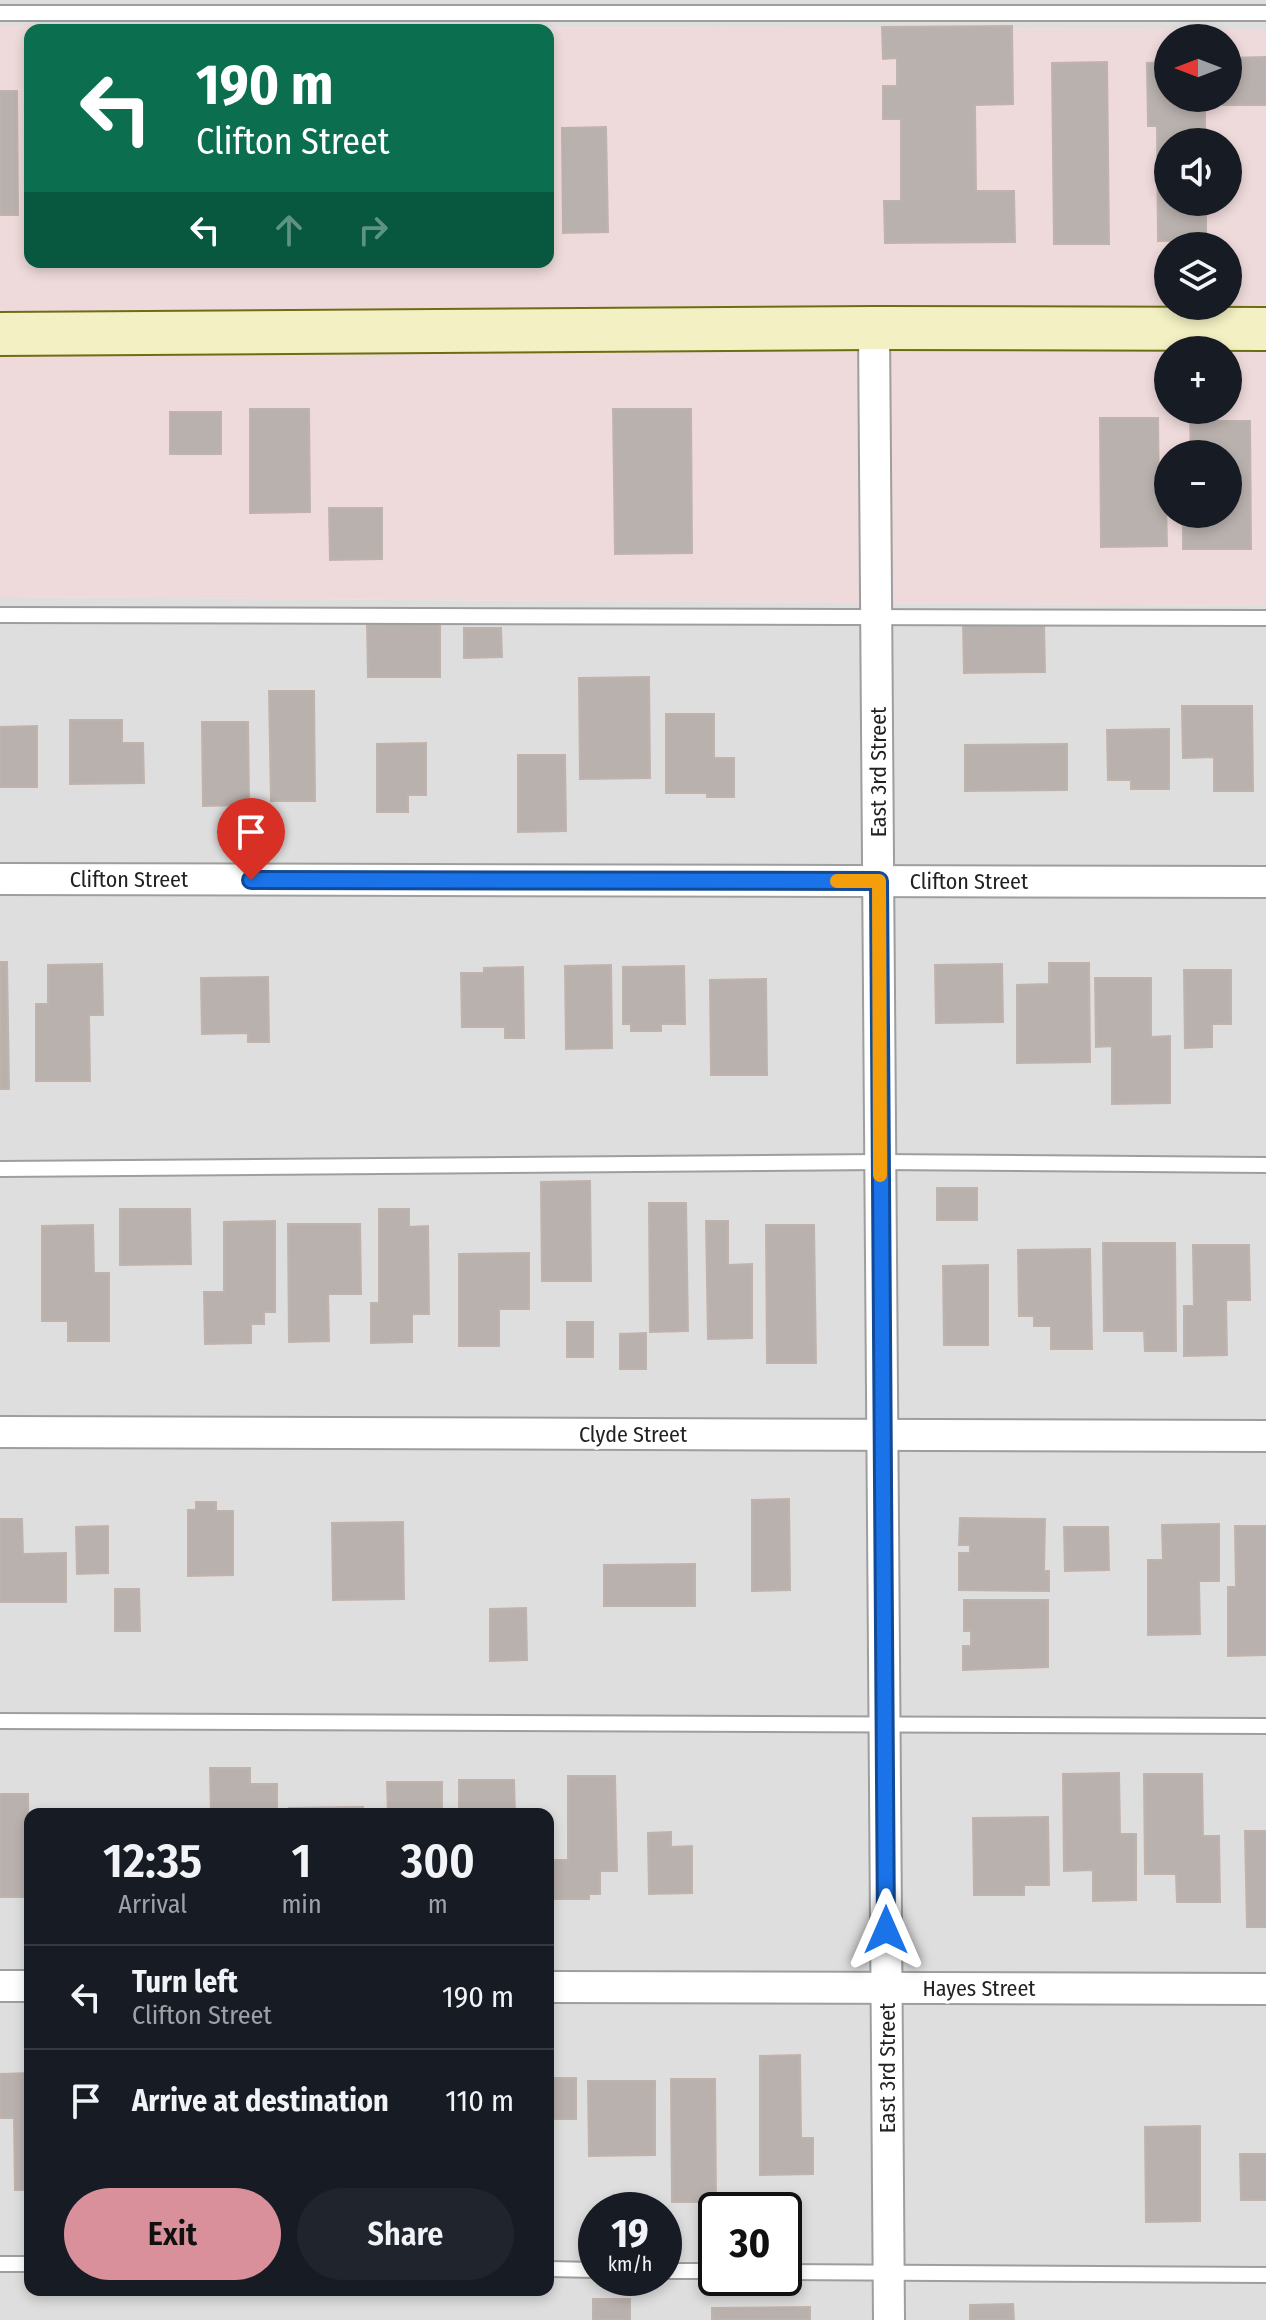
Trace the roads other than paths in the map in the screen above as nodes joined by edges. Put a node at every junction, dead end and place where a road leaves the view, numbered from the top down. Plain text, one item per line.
1 (0, 13) edge
2 (1266, 13) edge
3 (874, 328) junction
4 (1266, 329) edge
5 (0, 334) edge
6 (0, 615) edge
7 (877, 615) junction
8 (1266, 618) edge
9 (0, 879) edge
10 (879, 881) junction
11 (1266, 882) edge
12 (880, 1162) junction
13 (1266, 1165) edge
14 (0, 1169) edge
15 (0, 1432) edge
16 (882, 1435) junction
17 (1266, 1436) edge
18 (0, 1721) edge
19 (885, 1726) junction
20 (1266, 1726) edge
21 (0, 1986) edge
22 (24, 1986) edge
23 (554, 1987) edge
24 (886, 1988) junction
25 (1266, 1989) edge
26 (0, 2264) edge
27 (24, 2264) edge
28 (554, 2269) edge
29 (578, 2270) edge
30 (802, 2272) edge
31 (888, 2273) junction
32 (1266, 2275) edge
33 (889, 2320) edge

1 - 2 lane
3 - 4 street
3 - 5 street
3 - 7 street, East 3rd Street
6 - 7 lane
7 - 8 lane
7 - 10 street, East 3rd Street
9 - 10 street, Clifton Street
10 - 11 street, Clifton Street
10 - 12 street, East 3rd Street
12 - 13 lane
12 - 14 lane
12 - 16 street, East 3rd Street
15 - 16 street, Clyde Street
16 - 17 street, Clyde Street
16 - 19 street, East 3rd Street
18 - 19 lane
19 - 20 lane
19 - 24 street, East 3rd Street
21 - 22 street
23 - 24 street, Hayes Street
24 - 25 street, Hayes Street
24 - 31 street, East 3rd Street
26 - 27 lane
28 - 29 lane
30 - 31 lane
31 - 32 lane
31 - 33 street, East 3rd Street

